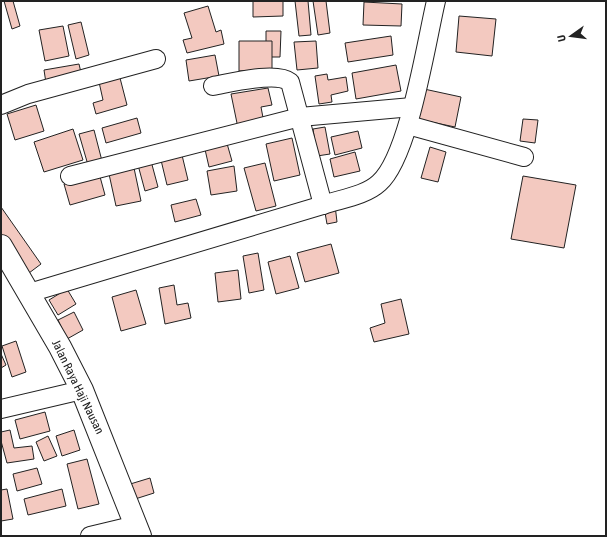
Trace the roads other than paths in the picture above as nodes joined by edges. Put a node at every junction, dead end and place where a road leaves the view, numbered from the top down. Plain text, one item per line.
1 (436, 1) edge
2 (156, 59) dead end
3 (213, 86) dead end
4 (1, 105) edge
5 (412, 107) junction
6 (300, 117) junction
7 (408, 125) junction
8 (524, 157) dead end
9 (70, 176) dead end
10 (322, 205) junction
11 (1, 246) edge
12 (29, 293) junction
13 (82, 390) junction
14 (1, 409) edge
15 (138, 530) edge
16 (90, 536) edge

1 - 5 street
2 - 4 street
3 - 6 street
5 - 6 street
5 - 7 street
6 - 9 street
6 - 10 street
7 - 8 street
7 - 10 street
10 - 12 street
11 - 12 street, Jalan Raya Haji Nausan
12 - 13 street, Jalan Raya Haji Nausan
13 - 14 street
13 - 15 street, Jalan Raya Haji Nausan
15 - 16 street

